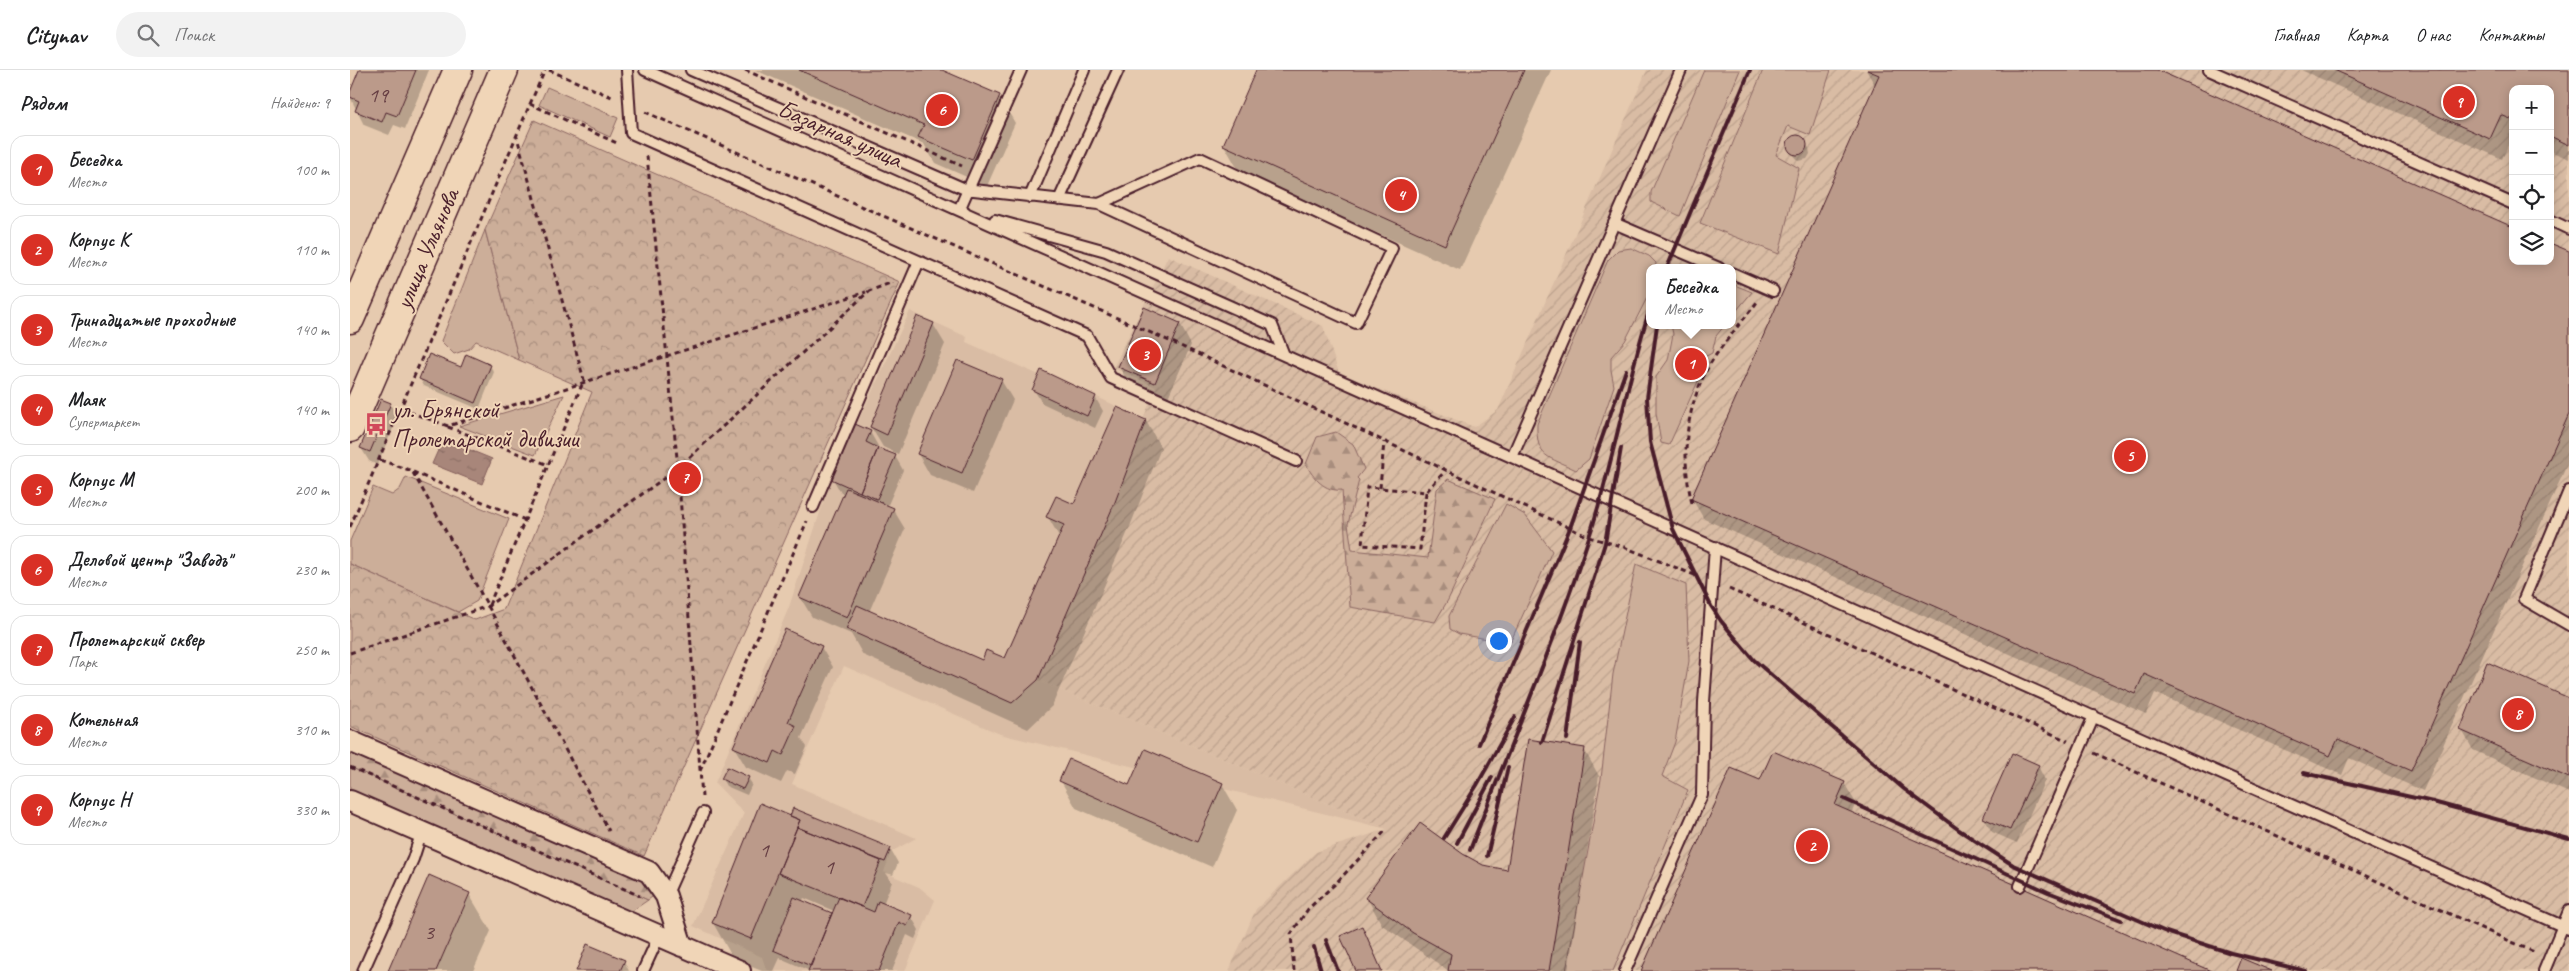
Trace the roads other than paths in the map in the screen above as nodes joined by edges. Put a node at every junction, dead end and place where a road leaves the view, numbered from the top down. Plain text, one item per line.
1 (458, 70) edge
2 (504, 70) edge
3 (627, 70) edge
4 (645, 70) edge
5 (691, 70) edge
6 (1021, 70) edge
7 (1084, 70) edge
8 (1118, 70) edge
9 (1681, 70) edge
10 (2208, 70) edge
11 (968, 190) junction
12 (1030, 196) junction
13 (1059, 200) junction
14 (2509, 202) edge
15 (1099, 204) junction
16 (959, 210) junction
17 (2554, 222) edge
18 (1614, 223) junction
19 (2569, 229) edge
20 (919, 261) junction
21 (1710, 264) edge
22 (1736, 275) edge
23 (1773, 291) dead end
24 (350, 319) edge
25 (1284, 355) junction
26 (350, 428) edge
27 (1512, 457) junction
28 (1296, 461) dead end
29 (2569, 491) edge
30 (813, 507) road end
31 (1715, 547) junction
32 (2569, 625) edge
33 (2094, 716) junction
34 (350, 741) edge
35 (350, 801) edge
36 (703, 813) road end
37 (422, 832) junction
38 (2020, 886) dead end
39 (668, 902) junction
40 (2569, 911) edge
41 (2566, 928) edge
42 (659, 936) junction
43 (682, 946) junction
44 (363, 971) edge
45 (643, 971) edge
46 (740, 971) edge
47 (1625, 971) edge
48 (2544, 971) edge

1 - 24 main road, улица Ульянова
2 - 26 main road, улица Ульянова
3 - 20 lane
4 - 16 lane, Базарная улица
5 - 11 lane
6 - 11 lane
7 - 12 lane
8 - 13 lane
9 - 18 lane
10 - 14 lane
11 - 12 lane
11 - 16 lane
12 - 13 lane
13 - 15 lane
15 - 15 lane
16 - 25 lane, Базарная улица
16 - 25 lane
17 - 19 lane
18 - 21 lane
18 - 27 lane
20 - 28 lane
20 - 30 lane
22 - 23 lane
25 - 27 lane, Базарная улица
27 - 31 lane, Базарная улица
29 - 32 lane
31 - 33 lane, Базарная улица
31 - 47 lane
33 - 38 lane
33 - 41 lane, Базарная улица
34 - 39 street
35 - 37 street
36 - 39 lane
37 - 42 street
37 - 44 lane
39 - 43 street
40 - 41 lane
41 - 48 lane
42 - 43 street
42 - 45 lane
43 - 46 street

